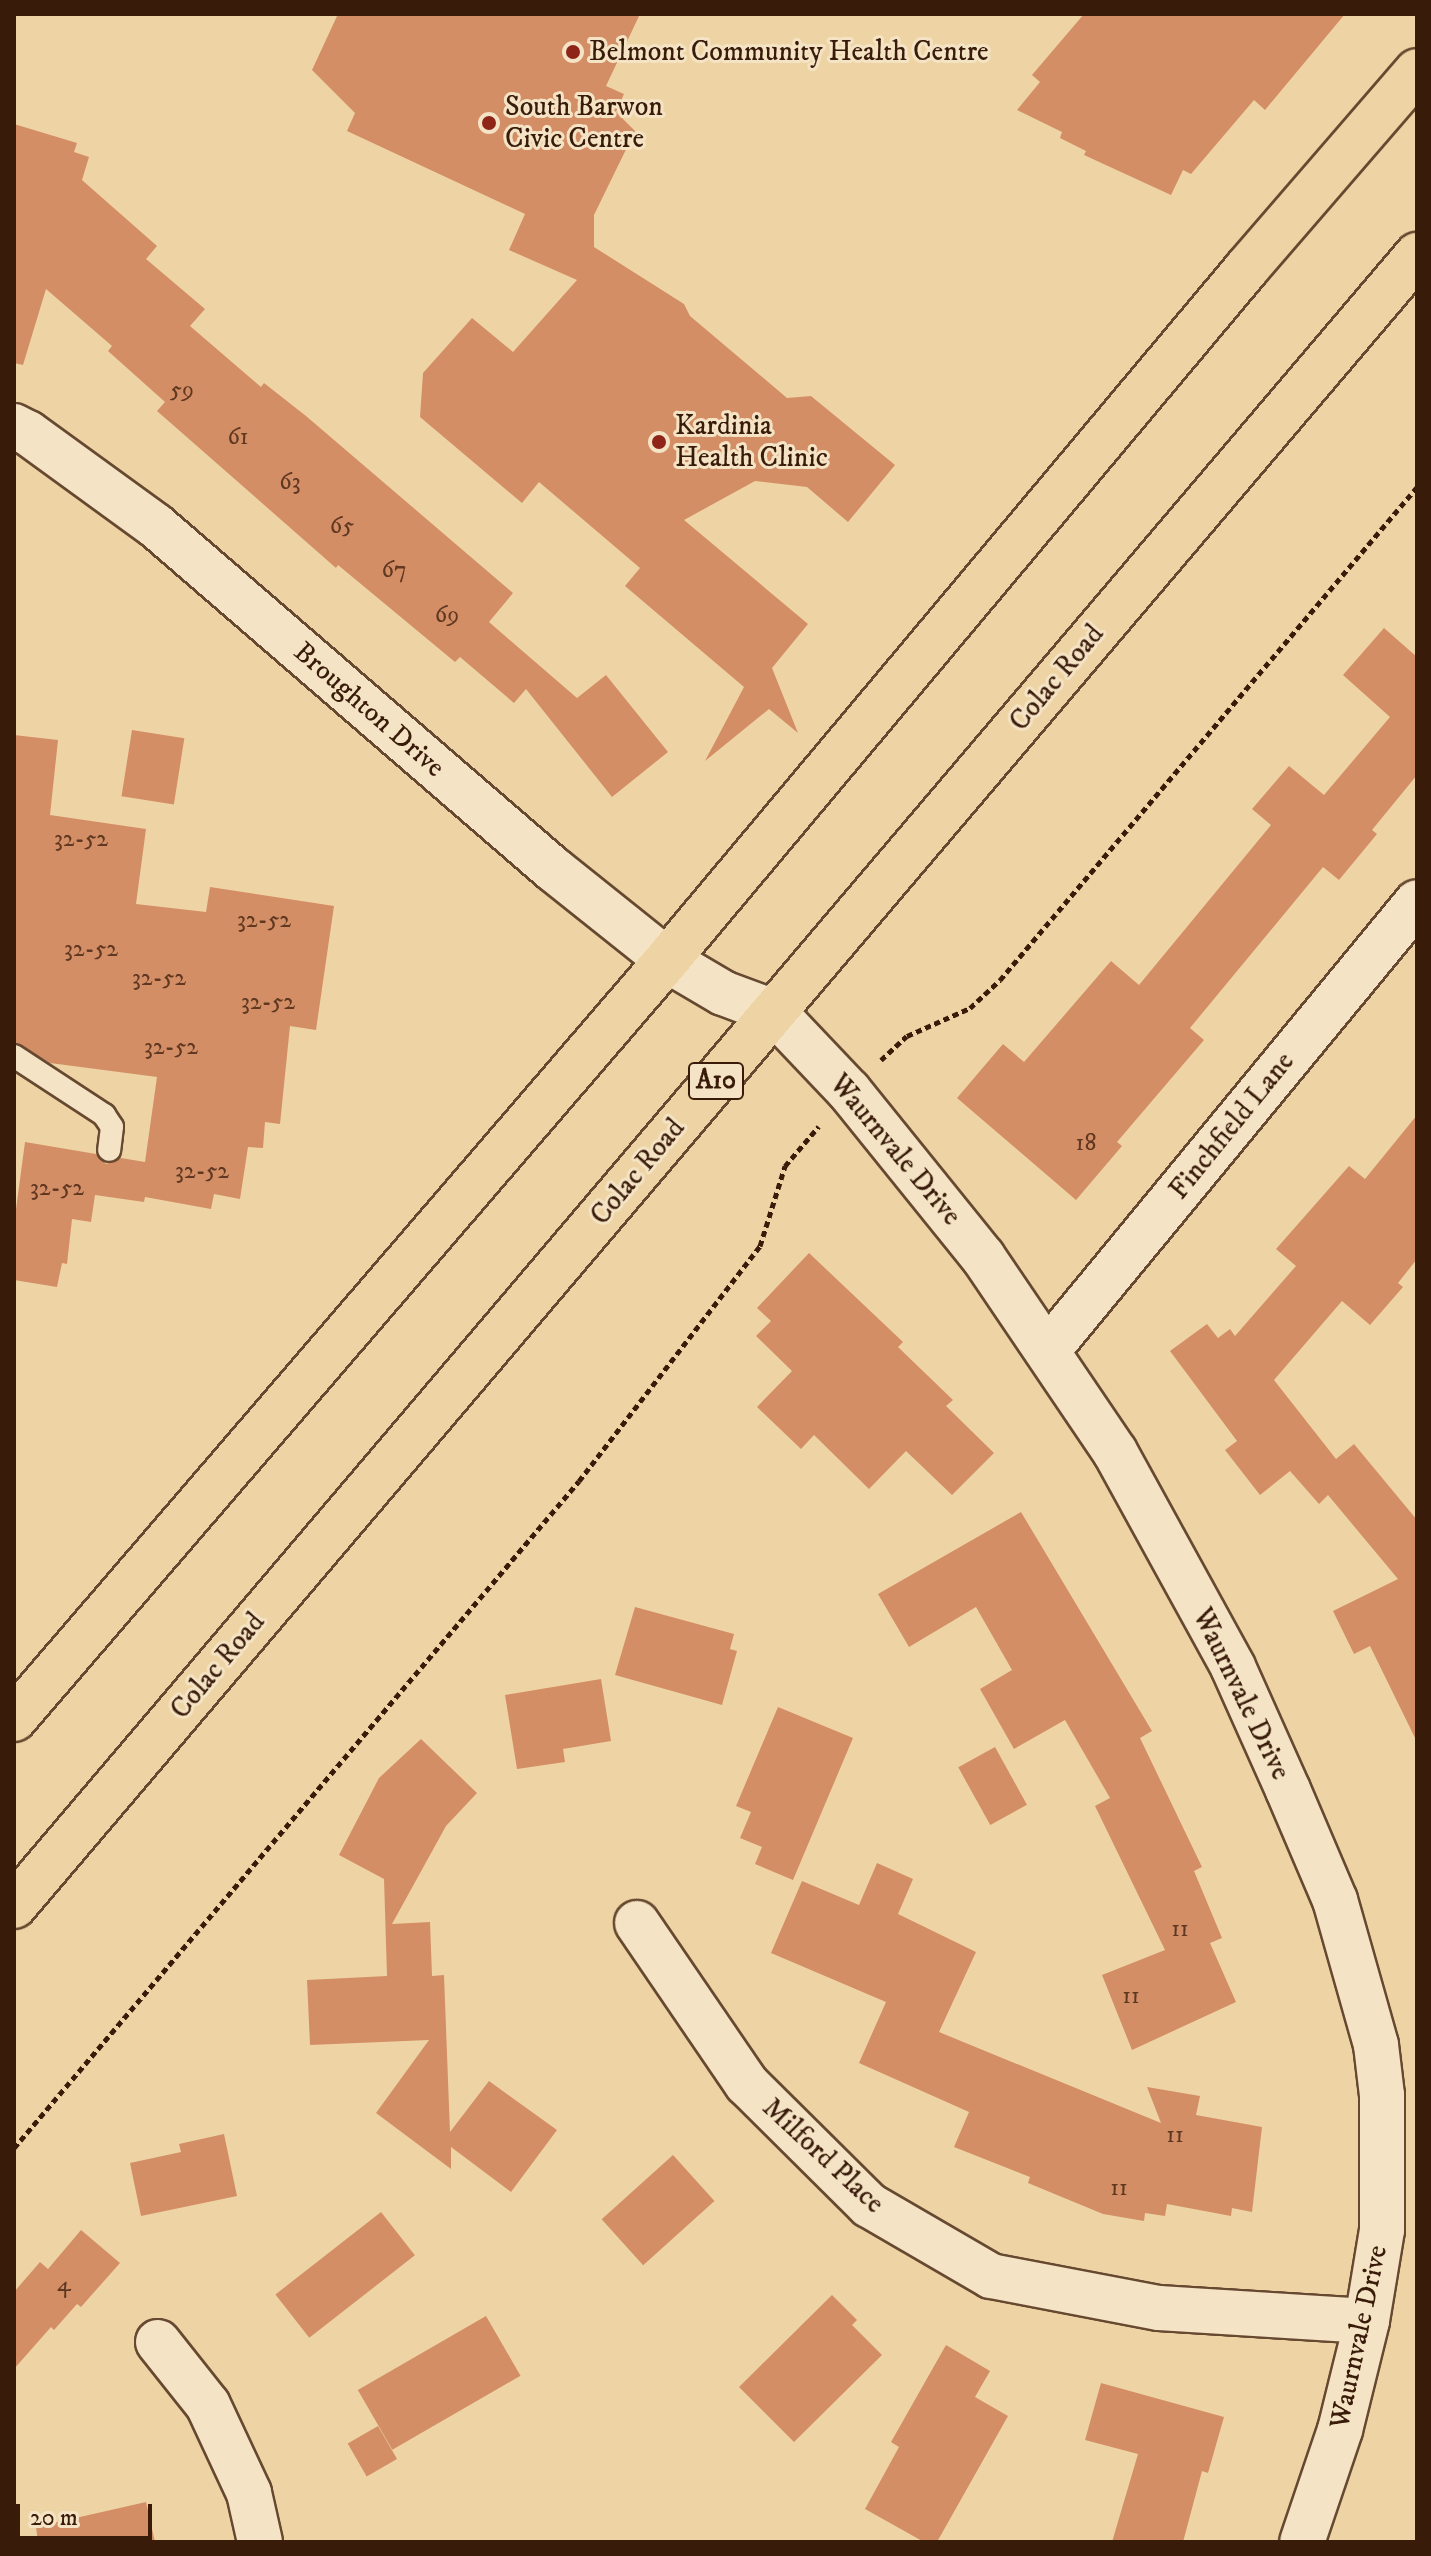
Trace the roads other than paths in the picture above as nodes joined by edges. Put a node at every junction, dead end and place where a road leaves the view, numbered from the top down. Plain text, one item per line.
1 (1417, 71) edge
2 (1417, 255) edge
3 (14, 426) edge
4 (1417, 902) edge
5 (667, 960) junction
6 (723, 993) joint
7 (774, 1012) junction
8 (14, 1056) edge
9 (109, 1150) dead end
10 (1048, 1350) junction
11 (14, 1719) edge
12 (14, 1906) edge
13 (637, 1923) dead end
14 (1400, 2093) edge
15 (1367, 2321) junction
16 (158, 2342) dead end
17 (260, 2542) edge
18 (1302, 2542) edge

1 - 5 highway
2 - 7 highway, Colac Road / A10
3 - 5 street, Broughton Drive
4 - 10 street, Finchfield Lane
5 - 6 street, Broughton Drive
5 - 11 highway
6 - 7 street, Waurnvale Drive
7 - 10 street, Waurnvale Drive
7 - 12 highway, Colac Road / A10
8 - 9 lane
10 - 14 street, Waurnvale Drive
13 - 15 street, Milford Place
14 - 15 street, Waurnvale Drive
15 - 18 street, Waurnvale Drive
16 - 17 street

